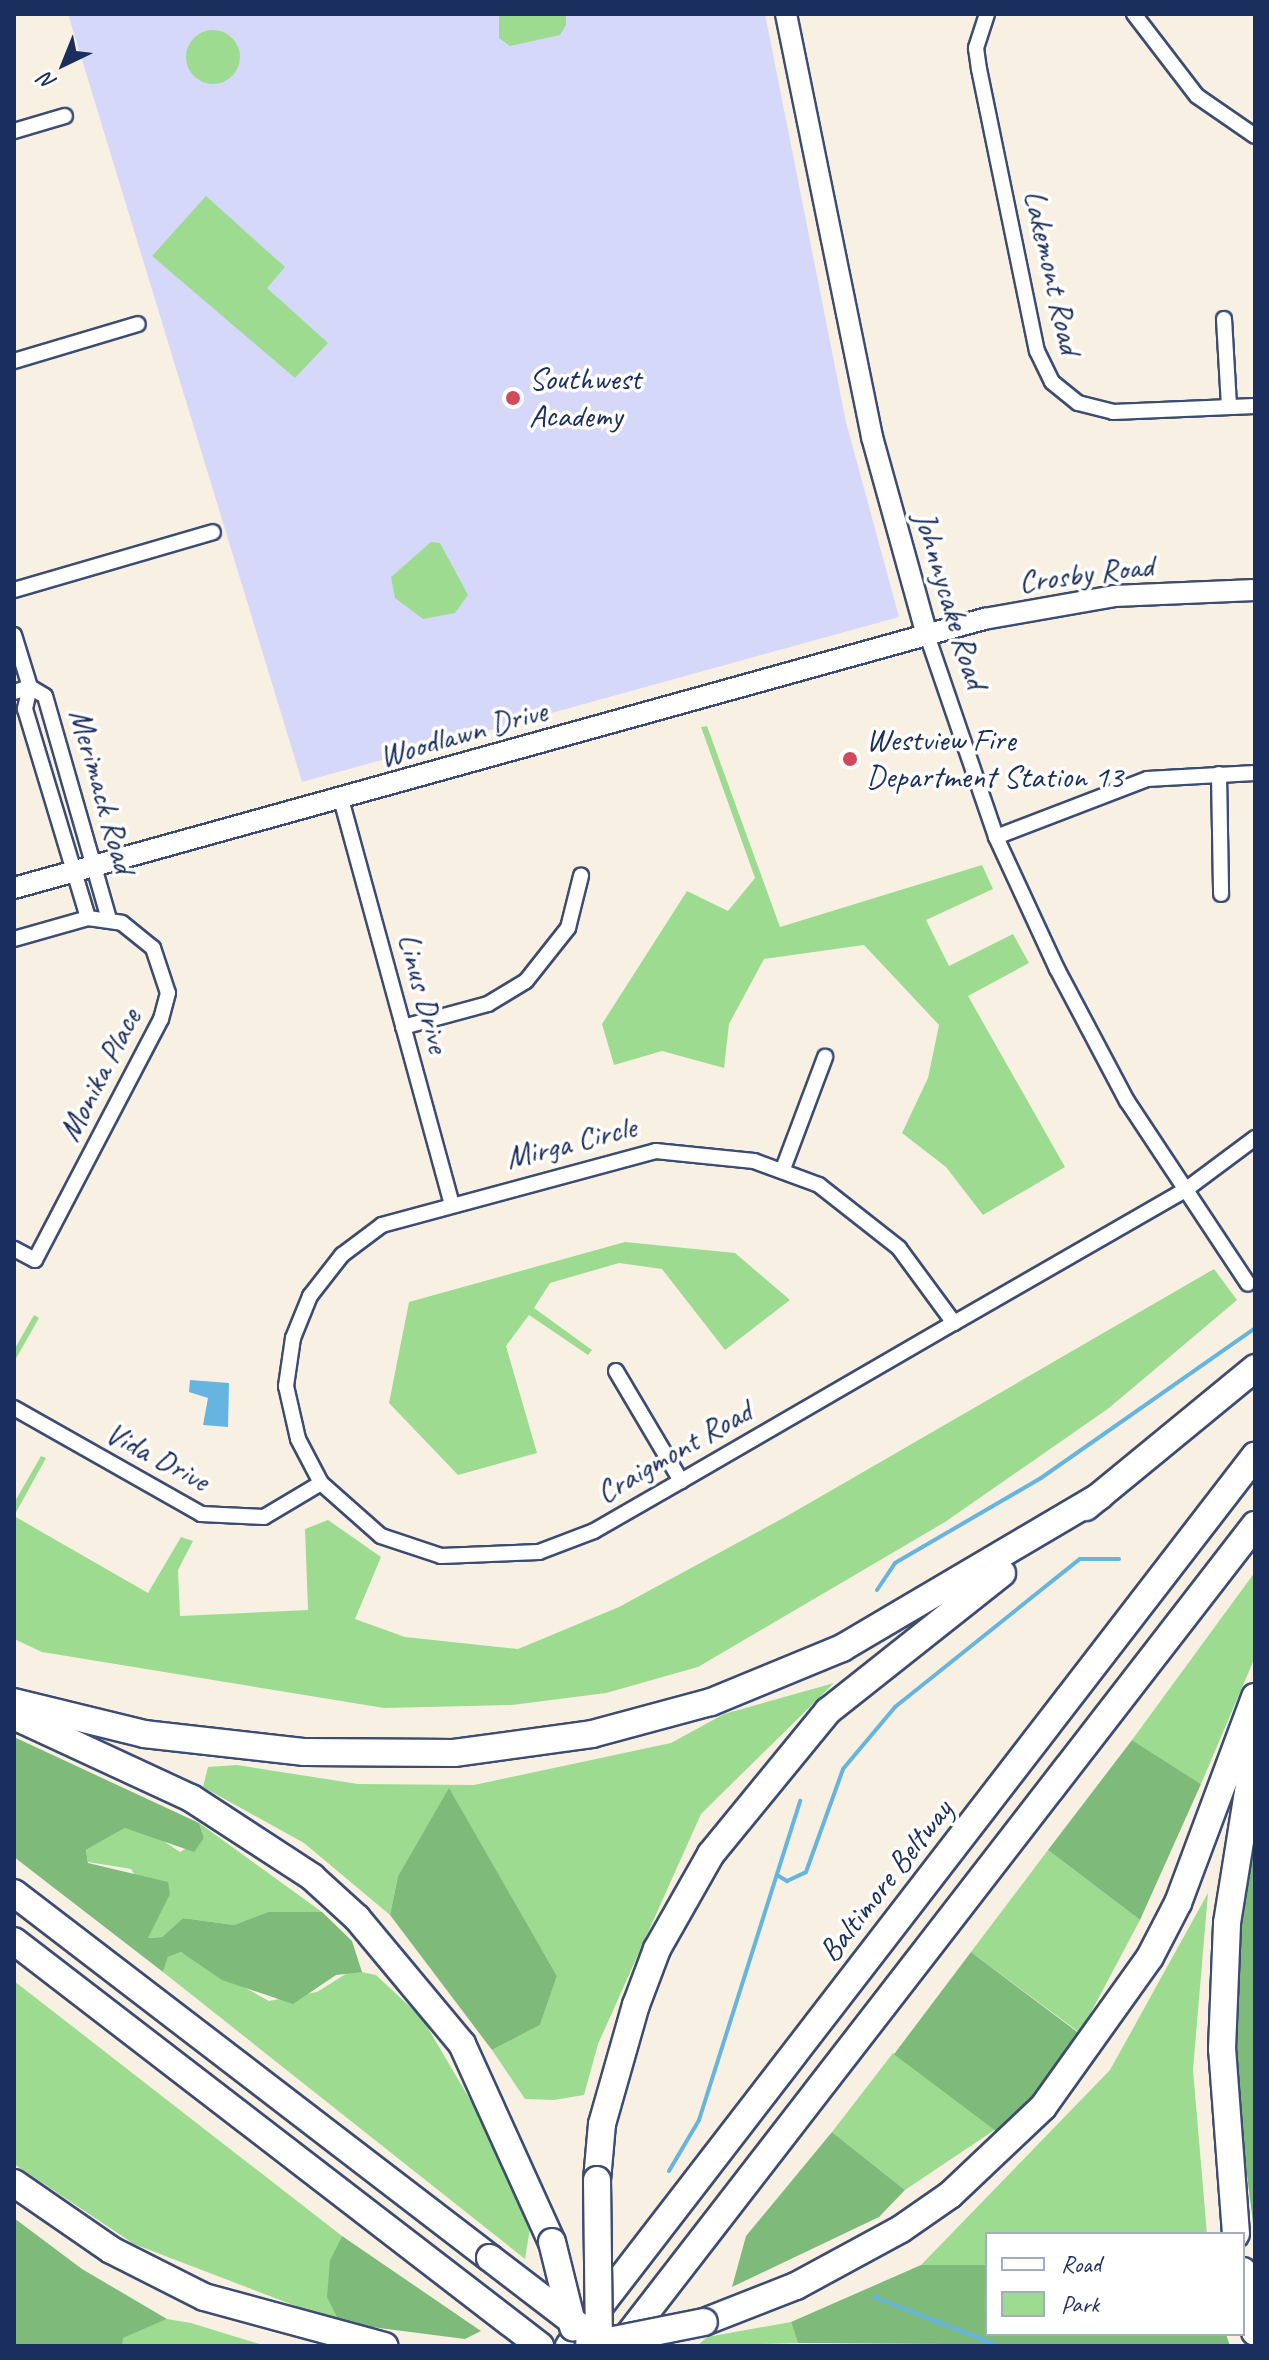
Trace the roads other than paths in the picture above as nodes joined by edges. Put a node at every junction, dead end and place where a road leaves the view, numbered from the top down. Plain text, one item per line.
1 (786, 14) edge
2 (987, 14) edge
3 (1134, 14) edge
4 (65, 116) dead end
5 (14, 131) edge
6 (1255, 136) edge
7 (1224, 319) dead end
8 (138, 324) dead end
9 (14, 361) edge
10 (1255, 406) edge
11 (1229, 407) junction
12 (213, 532) dead end
13 (14, 590) edge
14 (1255, 590) edge
15 (14, 635) edge
16 (927, 635) junction
17 (30, 687) junction
18 (14, 692) edge
19 (1255, 773) edge
20 (1219, 774) junction
21 (341, 799) junction
22 (996, 837) junction
23 (84, 869) junction
24 (581, 876) dead end
25 (14, 888) edge
26 (1221, 894) dead end
27 (98, 918) junction
28 (14, 939) edge
29 (403, 1027) junction
30 (825, 1057) dead end
31 (1255, 1138) edge
32 (783, 1169) junction
33 (1184, 1191) junction
34 (451, 1202) junction
35 (14, 1249) edge
36 (342, 1255) joint
37 (1248, 1284) dead end
38 (954, 1323) junction
39 (1255, 1368) edge
40 (616, 1371) dead end
41 (14, 1408) edge
42 (1255, 1456) edge
43 (681, 1481) junction
44 (321, 1483) junction
45 (1100, 1496) junction
46 (1255, 1525) edge
47 (1255, 1697) edge
48 (14, 1702) edge
49 (14, 1716) edge
50 (1255, 1748) edge
51 (14, 1893) edge
52 (14, 1941) edge
53 (14, 2183) edge
54 (1236, 2232) edge
55 (1245, 2281) edge
56 (1255, 2332) edge
57 (384, 2346) edge
58 (540, 2346) edge
59 (569, 2346) edge
60 (579, 2346) edge
61 (599, 2346) edge
62 (605, 2346) edge
63 (620, 2346) edge

1 - 16 main road, Johnnycake Road
2 - 11 street, Lakemont Road
3 - 6 street
4 - 5 street
7 - 11 street
8 - 9 street
10 - 11 street, Lakemont Road
12 - 13 street
14 - 16 main road, Crosby Road
15 - 17 street, Merimack Road
16 - 21 main road, Woodlawn Drive
16 - 22 street, Johnnycake Road
17 - 18 street
17 - 23 street, Merimack Road
17 - 23 street, Merimack Road
19 - 20 street
20 - 22 street
20 - 26 street
21 - 23 main road, Woodlawn Drive
21 - 29 street, Linus Drive
22 - 33 street, Johnnycake Road
23 - 25 main road, Woodlawn Drive
23 - 27 street, Merimack Road
23 - 27 street, Merimack Road
24 - 29 street
27 - 28 street
27 - 35 street, Monika Place
29 - 34 street, Linus Drive
30 - 32 street
31 - 33 street, Craigmont Road
32 - 34 street, Mirga Circle
32 - 38 street, Mirga Circle
33 - 37 street, Johnnycake Road
33 - 38 street, Craigmont Road
34 - 36 street, Mirga Circle
36 - 44 street, Craigmont Road
38 - 43 street, Craigmont Road
39 - 45 highway
40 - 43 street
41 - 44 street, Vida Drive
42 - 59 highway, Baltimore Beltway
43 - 44 street, Craigmont Road
45 - 48 highway
45 - 61 highway, bridge
46 - 63 highway
47 - 60 highway, bridge
49 - 60 highway, bridge
50 - 54 highway
51 - 62 highway, bridge
52 - 58 highway
53 - 57 highway
55 - 56 highway

